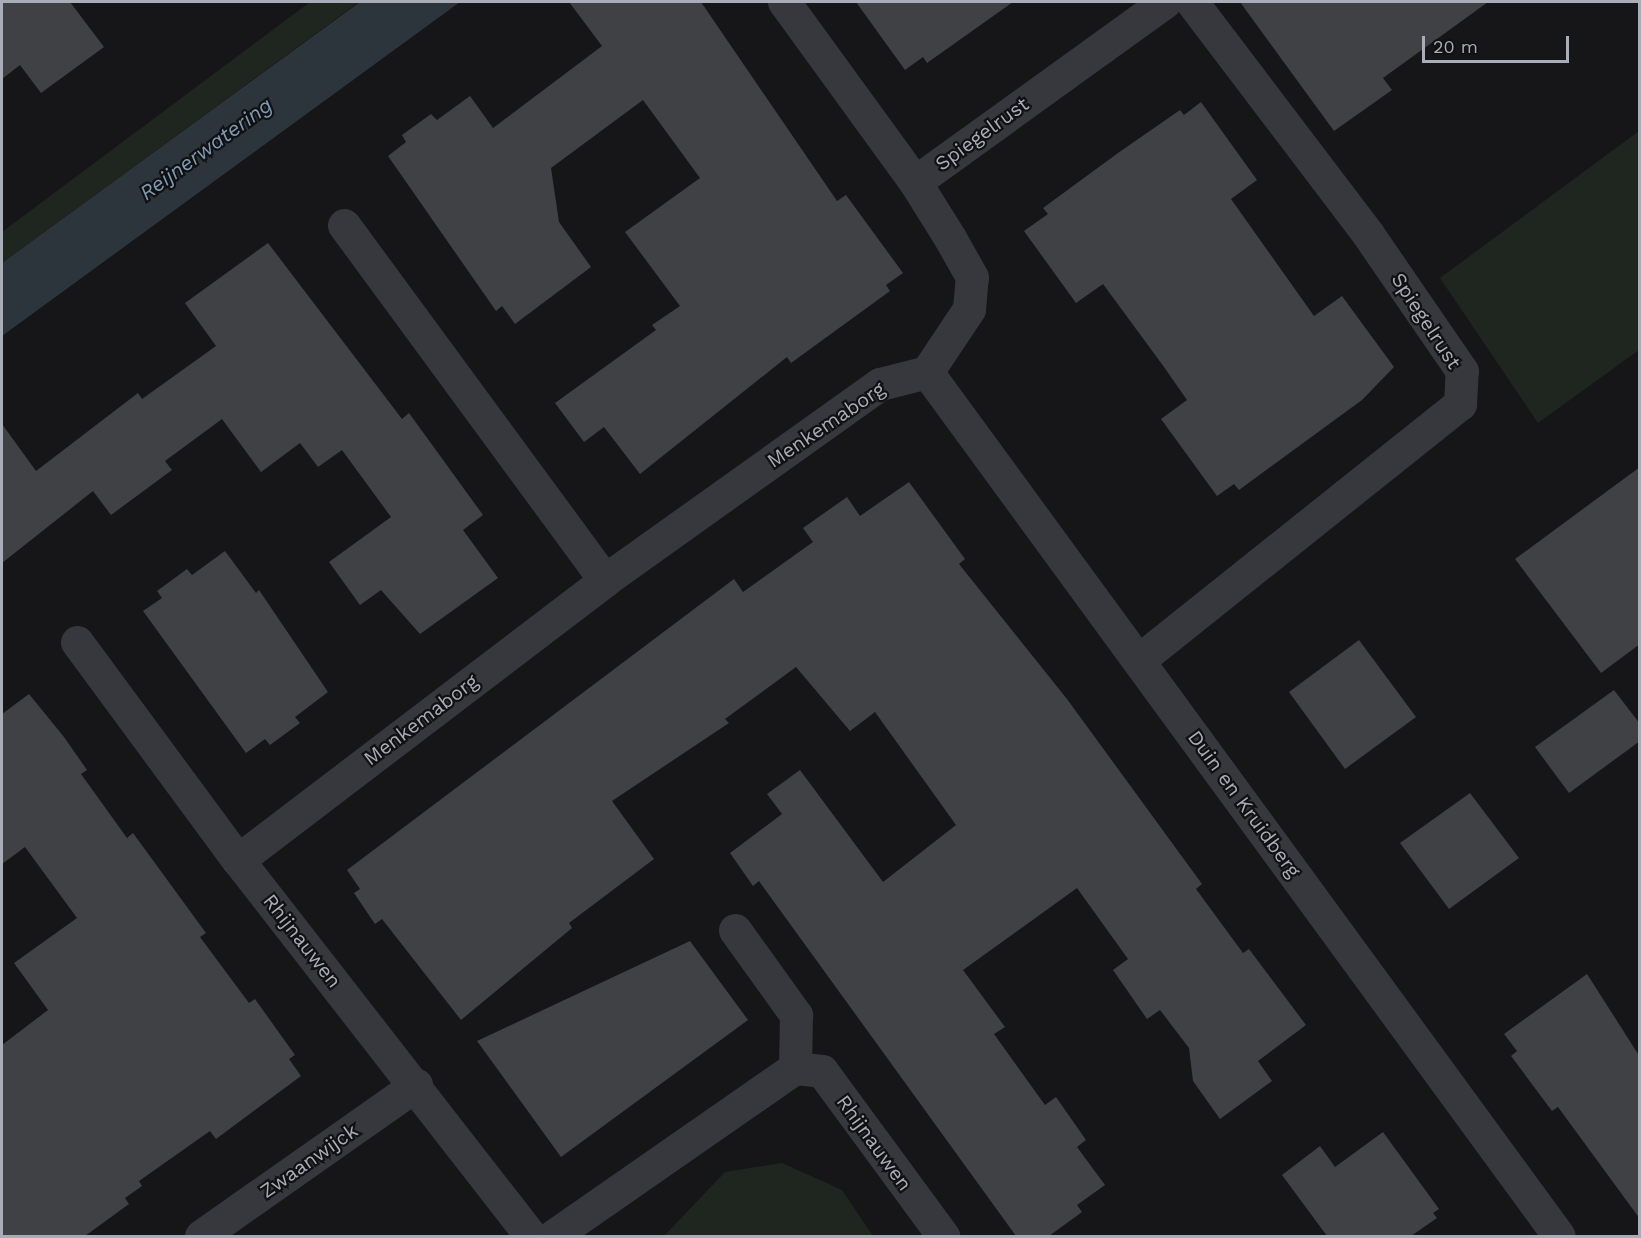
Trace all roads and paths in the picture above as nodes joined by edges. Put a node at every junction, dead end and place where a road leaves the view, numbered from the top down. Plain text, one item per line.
1 (784, 2) edge
2 (1165, 2) edge
3 (1192, 2) edge
4 (915, 182) junction
5 (344, 225) dead end
6 (927, 372) junction
7 (605, 580) junction
8 (77, 642) dead end
9 (1139, 660) junction
10 (238, 860) junction
11 (735, 930) dead end
12 (795, 1068) junction
13 (416, 1085) junction
14 (201, 1236) edge
15 (531, 1236) edge
16 (554, 1236) edge
17 (943, 1236) edge
18 (1559, 1236) edge

1 - 4 street
2 - 4 street, Spiegelrust
3 - 9 street, Spiegelrust
4 - 6 street
5 - 7 street
6 - 7 street, Menkemaborg
6 - 9 street, Duin en Kruidberg
7 - 10 street, Menkemaborg
8 - 10 street, Rhijnauwen
9 - 18 street, Duin en Kruidberg
10 - 13 street, Rhijnauwen
11 - 12 street
12 - 16 street
12 - 17 street, Rhijnauwen
13 - 14 street, Zwaanwijck
13 - 15 street, Rhijnauwen

